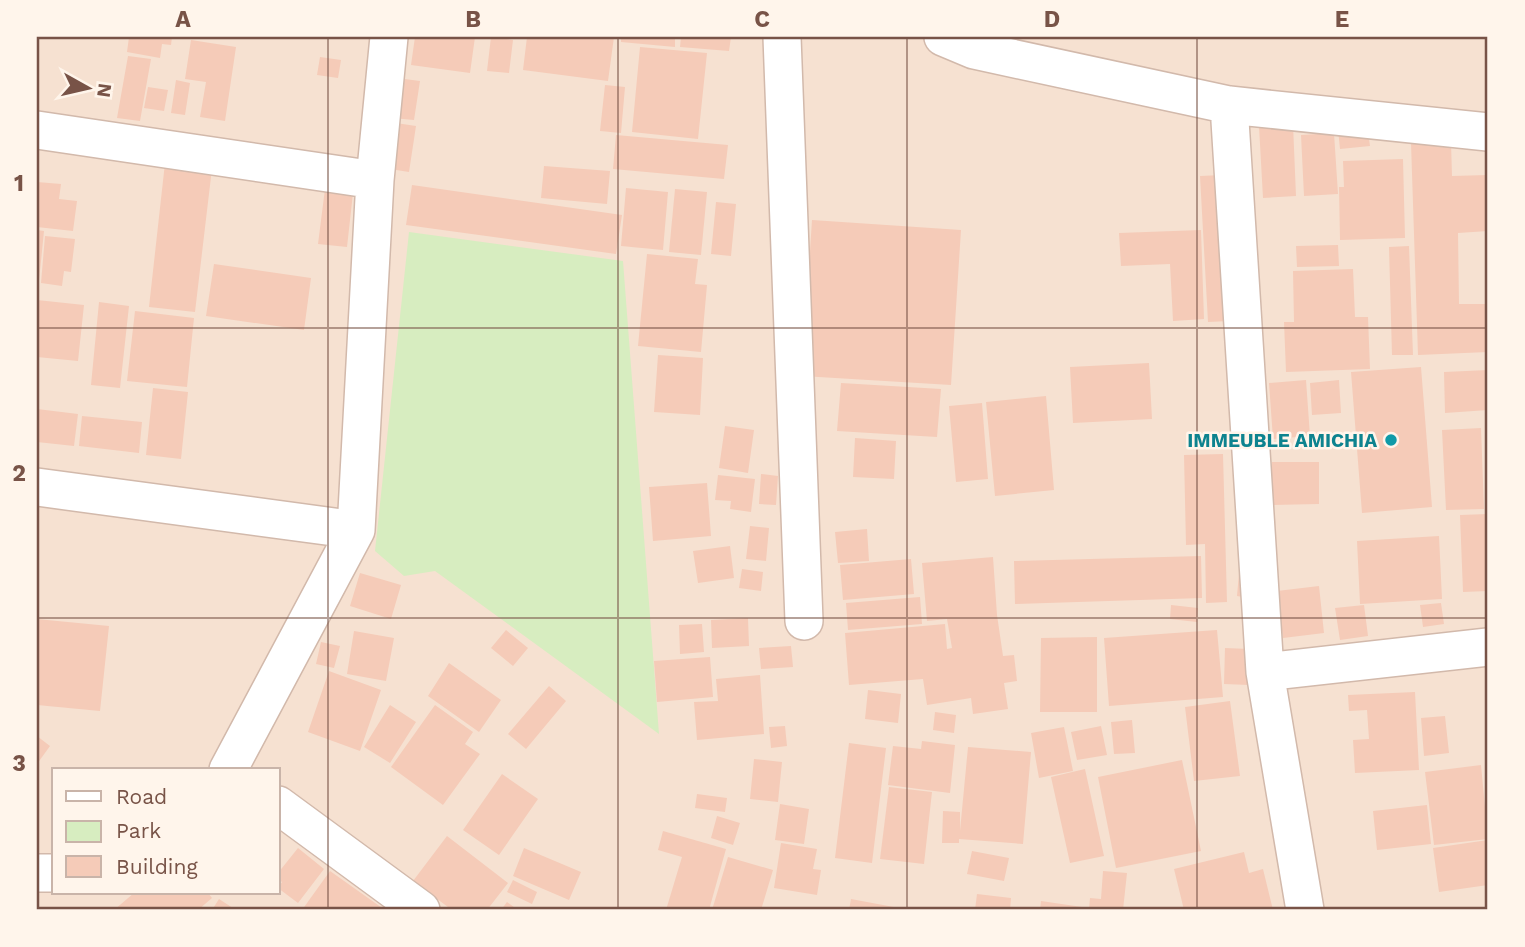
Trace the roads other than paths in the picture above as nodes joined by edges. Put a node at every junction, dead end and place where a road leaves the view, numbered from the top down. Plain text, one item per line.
1 (389, 37) edge
2 (782, 37) edge
3 (943, 37) edge
4 (1229, 105) junction
5 (37, 130) edge
6 (1488, 132) edge
7 (375, 180) junction
8 (37, 487) edge
9 (356, 530) junction
10 (804, 621) dead end
11 (1488, 647) edge
12 (1265, 672) junction
13 (230, 768) edge
14 (280, 806) edge
15 (421, 910) edge
16 (1305, 910) edge

1 - 7 street
2 - 10 street
3 - 4 street
4 - 6 street
4 - 12 street
5 - 7 street
7 - 9 street
8 - 9 street
9 - 13 street
11 - 12 street
12 - 16 street
14 - 15 street

